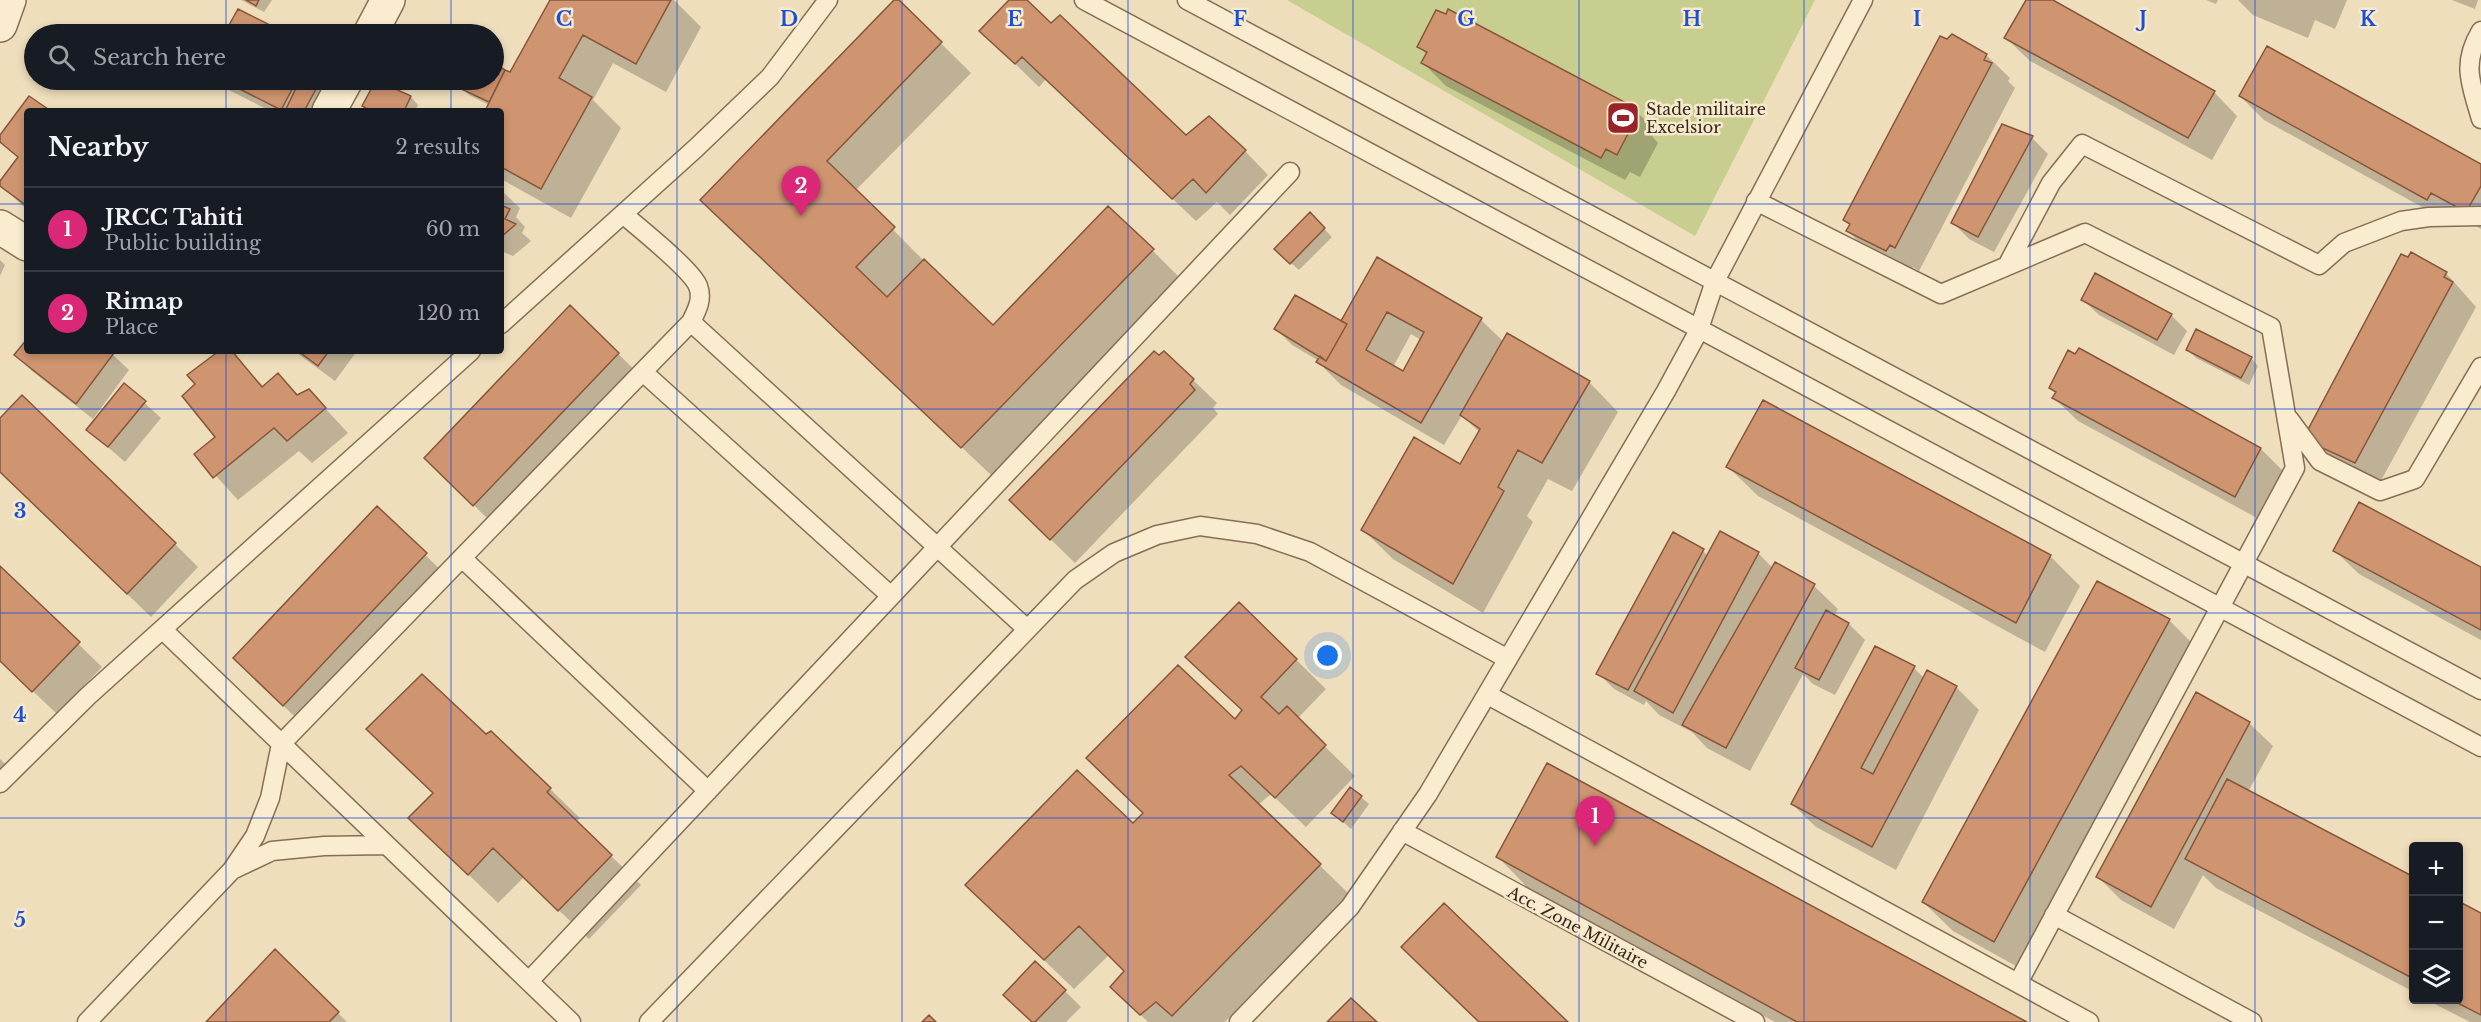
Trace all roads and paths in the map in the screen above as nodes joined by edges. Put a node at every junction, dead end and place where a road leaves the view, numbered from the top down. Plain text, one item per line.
1 (9, 0) edge
2 (388, 0) edge
3 (828, 0) edge
4 (1084, 0) edge
5 (1188, 0) edge
6 (1863, 0) edge
7 (375, 24) edge
8 (0, 25) edge
9 (2481, 31) edge
10 (341, 90) edge
11 (331, 108) edge
12 (2481, 118) edge
13 (1290, 172) dead end
14 (1756, 201) junction
15 (623, 213) junction
16 (2481, 216) edge
17 (0, 227) edge
18 (24, 242) edge
19 (2007, 266) junction
20 (1715, 281) junction
21 (504, 321) edge
22 (691, 322) junction
23 (1698, 328) junction
24 (468, 354) edge
25 (2481, 367) edge
26 (643, 372) junction
27 (2286, 415) junction
28 (937, 546) junction
29 (462, 558) junction
30 (2245, 564) junction
31 (891, 596) junction
32 (2221, 608) junction
33 (1027, 629) junction
34 (163, 630) junction
35 (1508, 659) junction
36 (2481, 690) edge
37 (1488, 695) junction
38 (281, 744) junction
39 (2481, 747) edge
40 (0, 783) edge
41 (708, 791) junction
42 (1402, 831) junction
43 (386, 845) junction
44 (232, 870) junction
45 (2054, 915) junction
46 (529, 981) junction
47 (2018, 983) junction
48 (2227, 1016) edge
49 (87, 1022) edge
50 (571, 1022) edge
51 (649, 1022) edge
52 (1239, 1022) edge
53 (1755, 1022) edge
54 (2089, 1022) edge
55 (2252, 1022) edge

1 - 8 street
2 - 7 street
3 - 15 lane
4 - 23 lane
5 - 20 lane
6 - 14 lane
9 - 12 lane
10 - 11 street
13 - 28 lane
14 - 19 lane
14 - 20 lane
15 - 21 lane
15 - 22 lane
16 - 19 lane
17 - 18 street
19 - 27 lane
20 - 23 lane
20 - 30 lane
22 - 26 lane
22 - 28 lane
23 - 32 lane
23 - 35 lane
24 - 34 lane
25 - 27 lane
26 - 29 lane
26 - 31 lane
27 - 30 lane
28 - 31 lane
28 - 33 lane
29 - 38 lane
29 - 41 lane
30 - 32 lane
30 - 36 lane
31 - 41 lane
32 - 39 lane
32 - 45 lane
33 - 35 lane
33 - 51 lane
34 - 38 lane
34 - 40 lane
35 - 37 lane
37 - 42 lane
37 - 47 lane
38 - 43 lane
38 - 44 lane
41 - 46 lane
42 - 52 lane
42 - 53 lane, Acc. Zone Militaire
43 - 44 lane
43 - 46 lane
44 - 49 lane
45 - 47 lane
45 - 48 lane
46 - 50 lane
47 - 54 lane
48 - 55 lane

